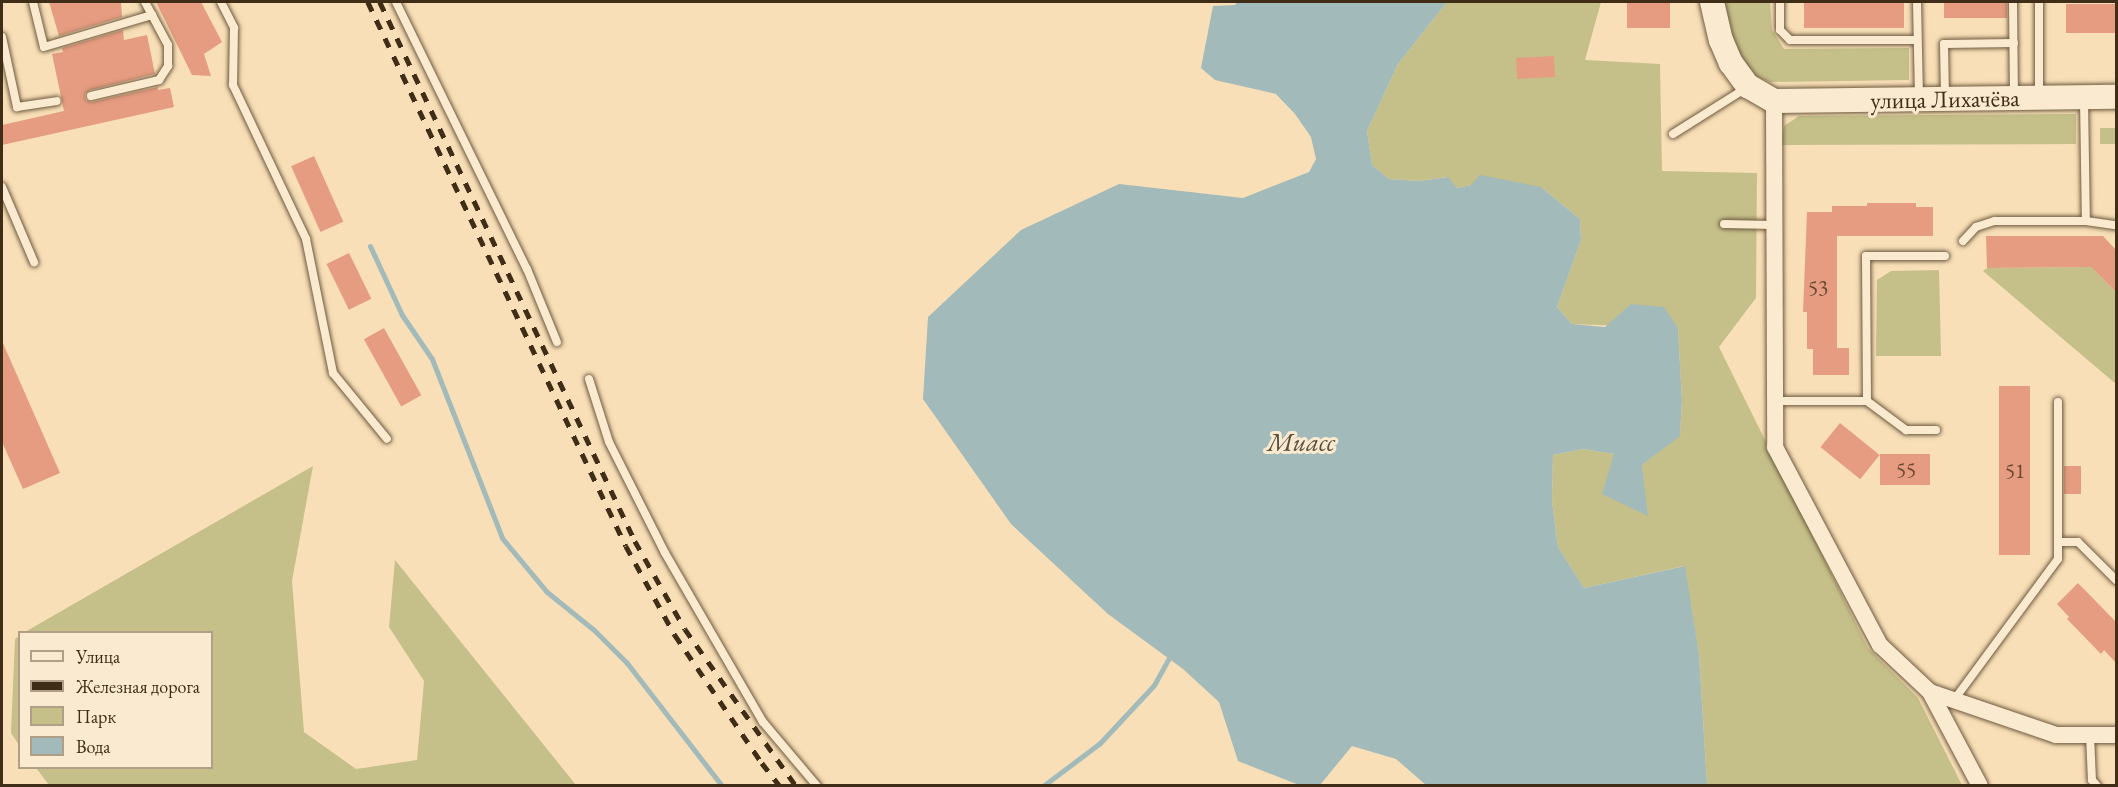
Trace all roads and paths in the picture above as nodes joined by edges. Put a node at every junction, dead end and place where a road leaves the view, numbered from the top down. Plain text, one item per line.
1 (33, 2) edge
2 (146, 2) edge
3 (221, 2) edge
4 (396, 2) edge
5 (1712, 2) edge
6 (1780, 2) edge
7 (1917, 2) edge
8 (2013, 2) edge
9 (2039, 2) edge
10 (152, 15) junction
11 (2, 37) edge
12 (1917, 40) junction
13 (2014, 43) junction
14 (1748, 86) junction
15 (90, 96) dead end
16 (2116, 97) edge
17 (2014, 98) junction
18 (2039, 98) junction
19 (2085, 98) junction
20 (1919, 99) junction
21 (1945, 99) junction
22 (57, 101) dead end
23 (1774, 101) junction
24 (1673, 134) dead end
25 (2, 187) edge
26 (2086, 221) junction
27 (1724, 224) dead end
28 (1774, 225) junction
29 (2116, 225) edge
30 (1964, 241) dead end
31 (1945, 255) dead end
32 (34, 262) dead end
33 (557, 342) dead end
34 (589, 379) dead end
35 (1774, 401) junction
36 (1867, 401) junction
37 (2058, 402) dead end
38 (1936, 430) dead end
39 (387, 439) dead end
40 (2058, 542) junction
41 (2116, 580) edge
42 (1930, 692) junction
43 (1954, 700) junction
44 (2090, 735) junction
45 (2116, 735) edge
46 (817, 786) edge
47 (1980, 786) edge
48 (2097, 786) edge

1 - 10 lane
2 - 10 lane
3 - 39 lane
4 - 33 lane
5 - 14 street
6 - 12 lane
7 - 12 lane
8 - 13 lane
9 - 18 lane
10 - 15 lane
11 - 22 lane
12 - 20 lane
13 - 17 lane
13 - 21 lane
14 - 23 street
14 - 24 lane
16 - 19 street, улица Лихачёва
17 - 18 street, улица Лихачёва
17 - 21 street, улица Лихачёва
18 - 19 street, улица Лихачёва
19 - 26 lane
20 - 21 street, улица Лихачёва
20 - 23 street, улица Лихачёва
23 - 28 street
25 - 32 lane
26 - 29 lane
26 - 30 lane
27 - 28 lane
28 - 35 street
31 - 36 lane
34 - 46 lane
35 - 36 lane
35 - 42 street
36 - 38 lane
37 - 40 lane
40 - 41 lane
40 - 43 lane
42 - 43 street
42 - 47 street
43 - 44 street
44 - 45 street
44 - 48 lane

